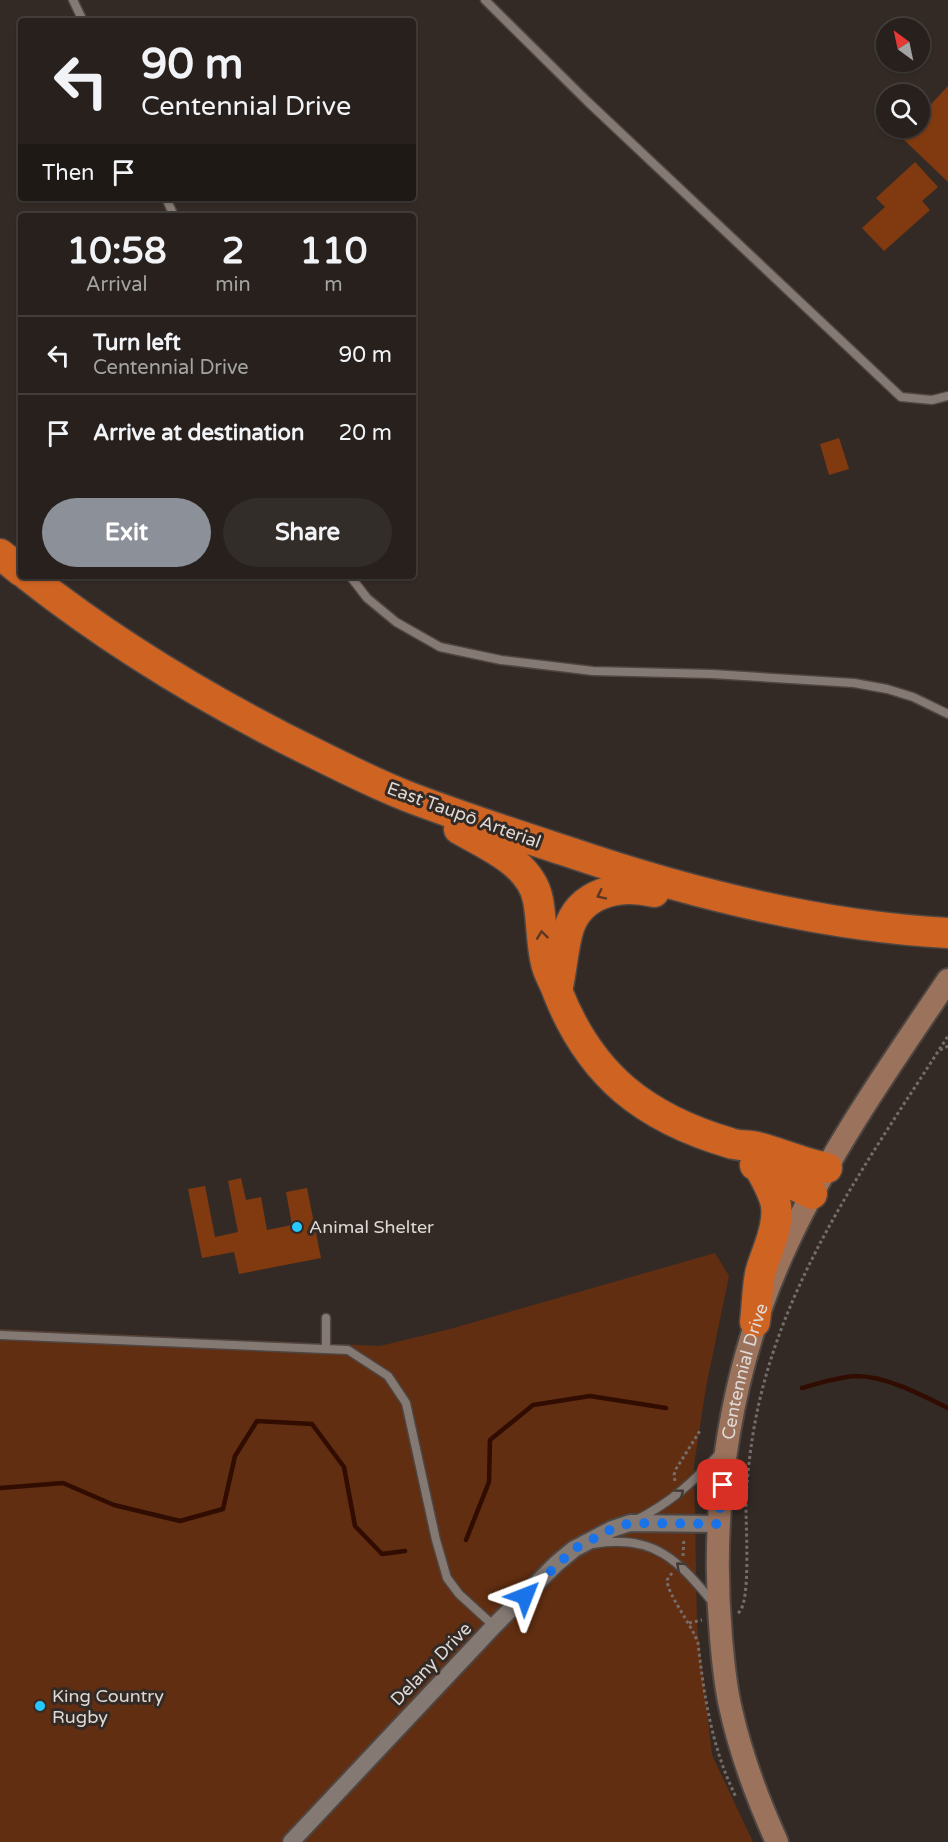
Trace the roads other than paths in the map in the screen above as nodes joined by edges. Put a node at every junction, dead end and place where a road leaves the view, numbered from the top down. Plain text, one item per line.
1 (73, 0) edge
2 (485, 0) edge
3 (82, 18) edge
4 (948, 396) edge
5 (0, 542) edge
6 (0, 554) edge
7 (18, 556) edge
8 (18, 569) edge
9 (32, 579) edge
10 (50, 579) edge
11 (352, 579) edge
12 (948, 714) edge
13 (408, 797) junction
14 (822, 920) junction
15 (946, 927) edge
16 (948, 980) edge
17 (558, 990) junction
18 (732, 1144) junction
19 (759, 1167) junction
20 (827, 1168) junction
21 (812, 1194) junction
22 (326, 1318) dead end
23 (756, 1322) junction
24 (0, 1335) edge
25 (326, 1349) junction
26 (727, 1445) junction
27 (630, 1523) junction
28 (718, 1524) junction
29 (574, 1549) junction
30 (719, 1613) junction
31 (494, 1626) junction
32 (291, 1842) edge
33 (777, 1842) edge

1 - 3 lane
2 - 4 lane
5 - 7 highway
6 - 8 highway
9 - 13 highway, East Taupō Arterial
10 - 15 highway, East Taupō Arterial
11 - 12 lane
13 - 14 highway, East Taupō Arterial
17 -> 13 highway
14 - 15 highway, East Taupō Arterial
14 -> 17 highway
16 - 20 main road, Centennial Drive
17 - 18 highway
18 - 19 highway
18 - 20 highway
19 - 21 highway
19 - 23 highway
20 - 21 main road, Centennial Drive
21 - 23 main road, Centennial Drive
22 - 25 lane
23 - 26 main road, Centennial Drive
24 - 25 lane
25 - 31 lane
27 -> 26 lane
26 - 28 main road, Centennial Drive
27 - 28 street, Delany Drive
27 - 29 street, Delany Drive
28 - 30 main road, Centennial Drive
30 -> 29 lane
29 - 31 street, Delany Drive
30 - 33 main road, Centennial Drive
31 - 32 street, Delany Drive

